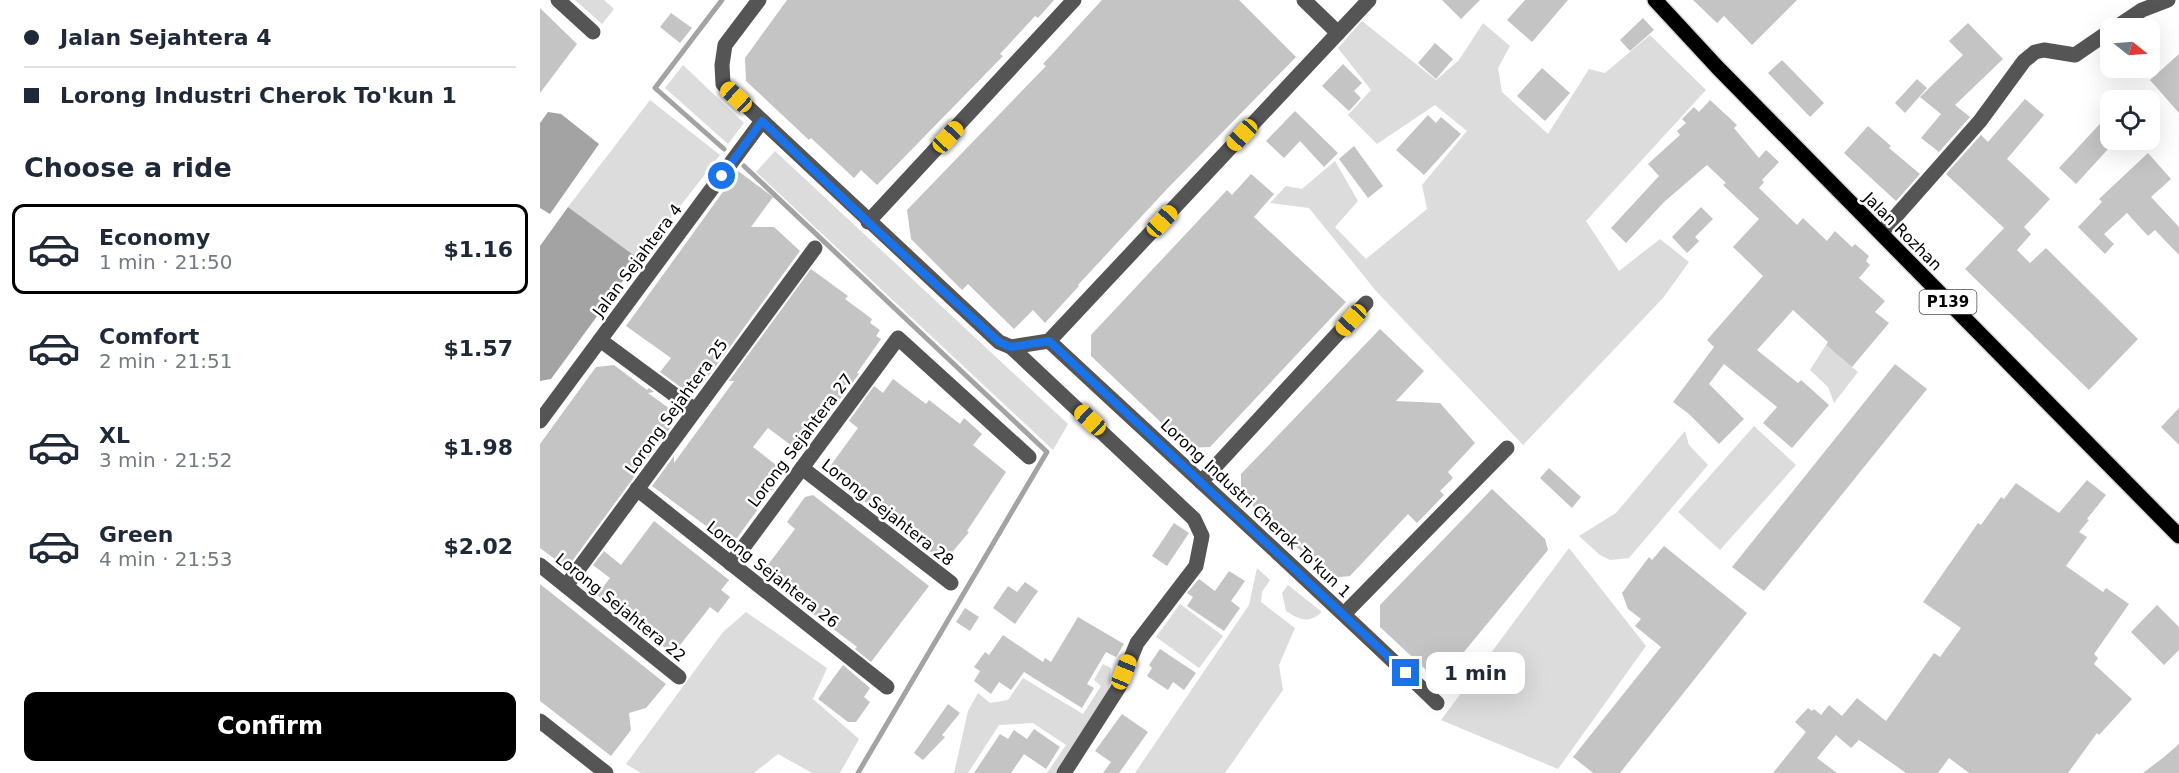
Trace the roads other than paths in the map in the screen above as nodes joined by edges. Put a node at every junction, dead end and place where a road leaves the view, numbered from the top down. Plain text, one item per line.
1 (558, 0) edge
2 (759, 0) edge
3 (1074, 0) edge
4 (1304, 0) edge
5 (1369, 0) edge
6 (1655, 0) edge
7 (2168, 0) edge
8 (2130, 18) edge
9 (593, 33) dead end
10 (1338, 33) junction
11 (2100, 38) edge
12 (762, 121) junction
13 (868, 222) junction
14 (1881, 233) junction
15 (815, 248) dead end
16 (1366, 303) dead end
17 (600, 340) junction
18 (1049, 341) junction
19 (1011, 347) junction
20 (695, 410) junction
21 (541, 418) edge
22 (1507, 448) dead end
23 (1029, 457) dead end
24 (802, 468) junction
25 (1201, 482) junction
26 (637, 489) junction
27 (2179, 536) edge
28 (731, 564) junction
29 (540, 565) edge
30 (951, 583) dead end
31 (566, 586) junction
32 (1344, 614) junction
33 (679, 677) dead end
34 (887, 687) dead end
35 (1437, 703) dead end
36 (540, 721) edge
37 (587, 767) edge
38 (606, 773) edge
39 (1064, 773) edge

1 - 9 street
2 - 12 street
3 - 13 street
4 - 10 street
5 - 10 street
6 - 14 main road, Jalan Rozhan / P139
7 - 8 street
10 - 18 street
11 - 14 street
12 - 13 street
12 - 17 street, Jalan Sejahtera 4
13 - 19 street
14 - 27 main road, Jalan Rozhan / P139
15 - 20 street, Lorong Sejahtera 25
16 - 25 street
17 - 20 street
17 - 21 street, Jalan Sejahtera 4
18 - 19 street
18 - 25 street, Lorong Industri Cherok To'kun 1
19 - 39 street
20 - 26 street, Lorong Sejahtera 25
22 - 32 street
23 - 24 street, Lorong Sejahtera 27
24 - 28 street, Lorong Sejahtera 27
24 - 30 street, Lorong Sejahtera 28
25 - 32 street, Lorong Industri Cherok To'kun 1
26 - 28 street, Lorong Sejahtera 26
26 - 31 street, Lorong Sejahtera 25
28 - 34 street, Lorong Sejahtera 26
29 - 31 street, Lorong Sejahtera 22
31 - 33 street, Lorong Sejahtera 22
32 - 35 street, Lorong Industri Cherok To'kun 1
36 - 37 street
37 - 38 street

